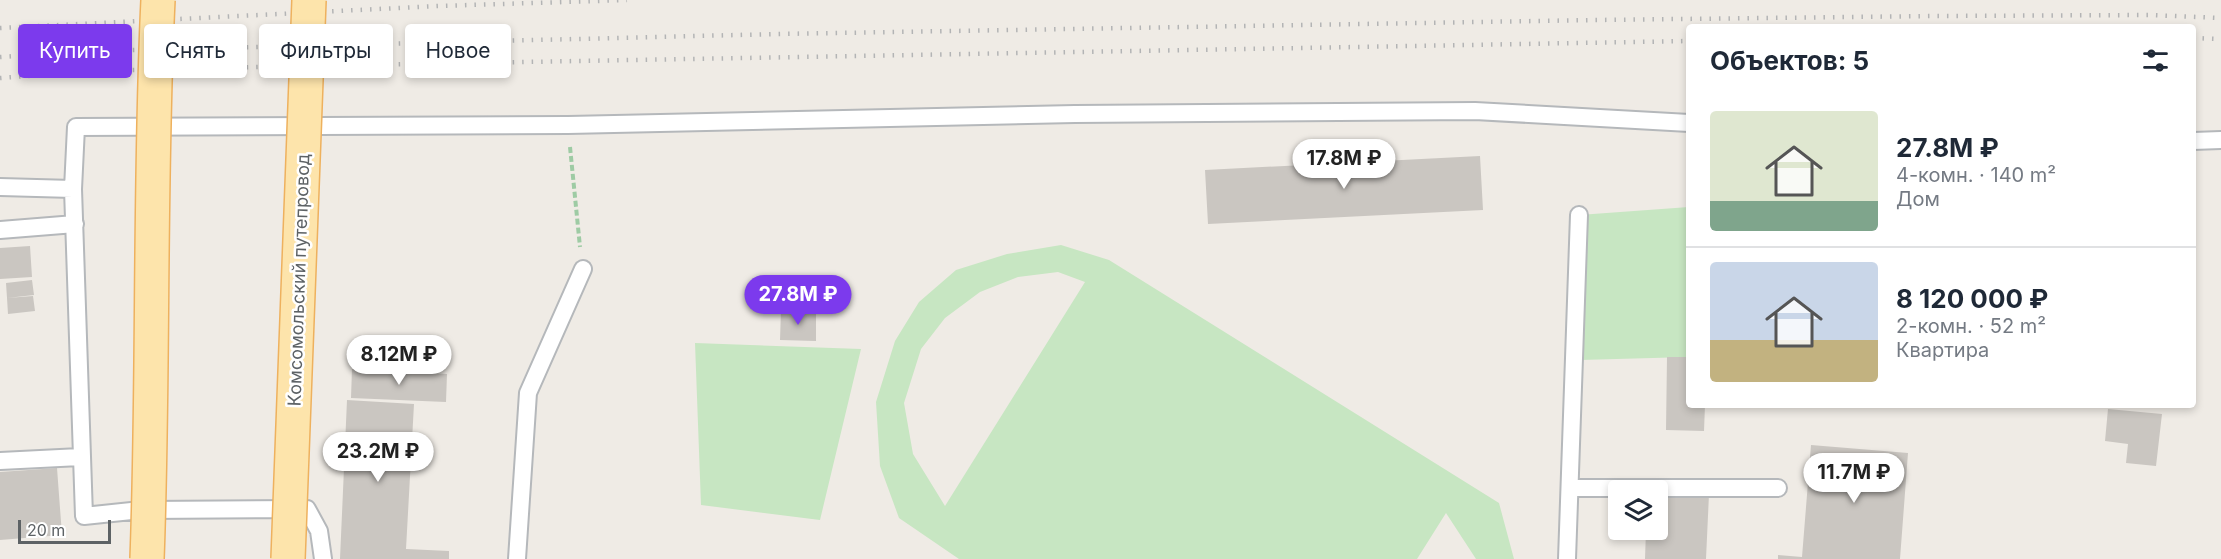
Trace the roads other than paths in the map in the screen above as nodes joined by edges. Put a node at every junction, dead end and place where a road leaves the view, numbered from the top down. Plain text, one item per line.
1 (158, 0) edge
2 (309, 0) edge
3 (1686, 123) edge
4 (2221, 140) edge
5 (2196, 141) edge
6 (0, 187) edge
7 (73, 189) junction
8 (1579, 215) dead end
9 (75, 224) junction
10 (0, 230) edge
11 (583, 270) road end
12 (80, 457) junction
13 (0, 461) edge
14 (1571, 488) junction
15 (1778, 488) dead end
16 (141, 510) junction
17 (141, 559) edge
18 (147, 559) edge
19 (288, 559) edge
20 (322, 559) edge
21 (517, 559) edge
22 (1567, 559) edge

1 - 18 main road, bridge
2 - 19 main road, Комсомольский путепровод, bridge
3 - 7 lane
4 - 5 lane
6 - 7 lane
7 - 9 lane
8 - 14 lane
9 - 10 lane
9 - 12 lane
11 - 21 lane
12 - 13 lane
12 - 16 lane
14 - 15 lane
14 - 22 lane
16 - 17 lane
16 - 20 lane

